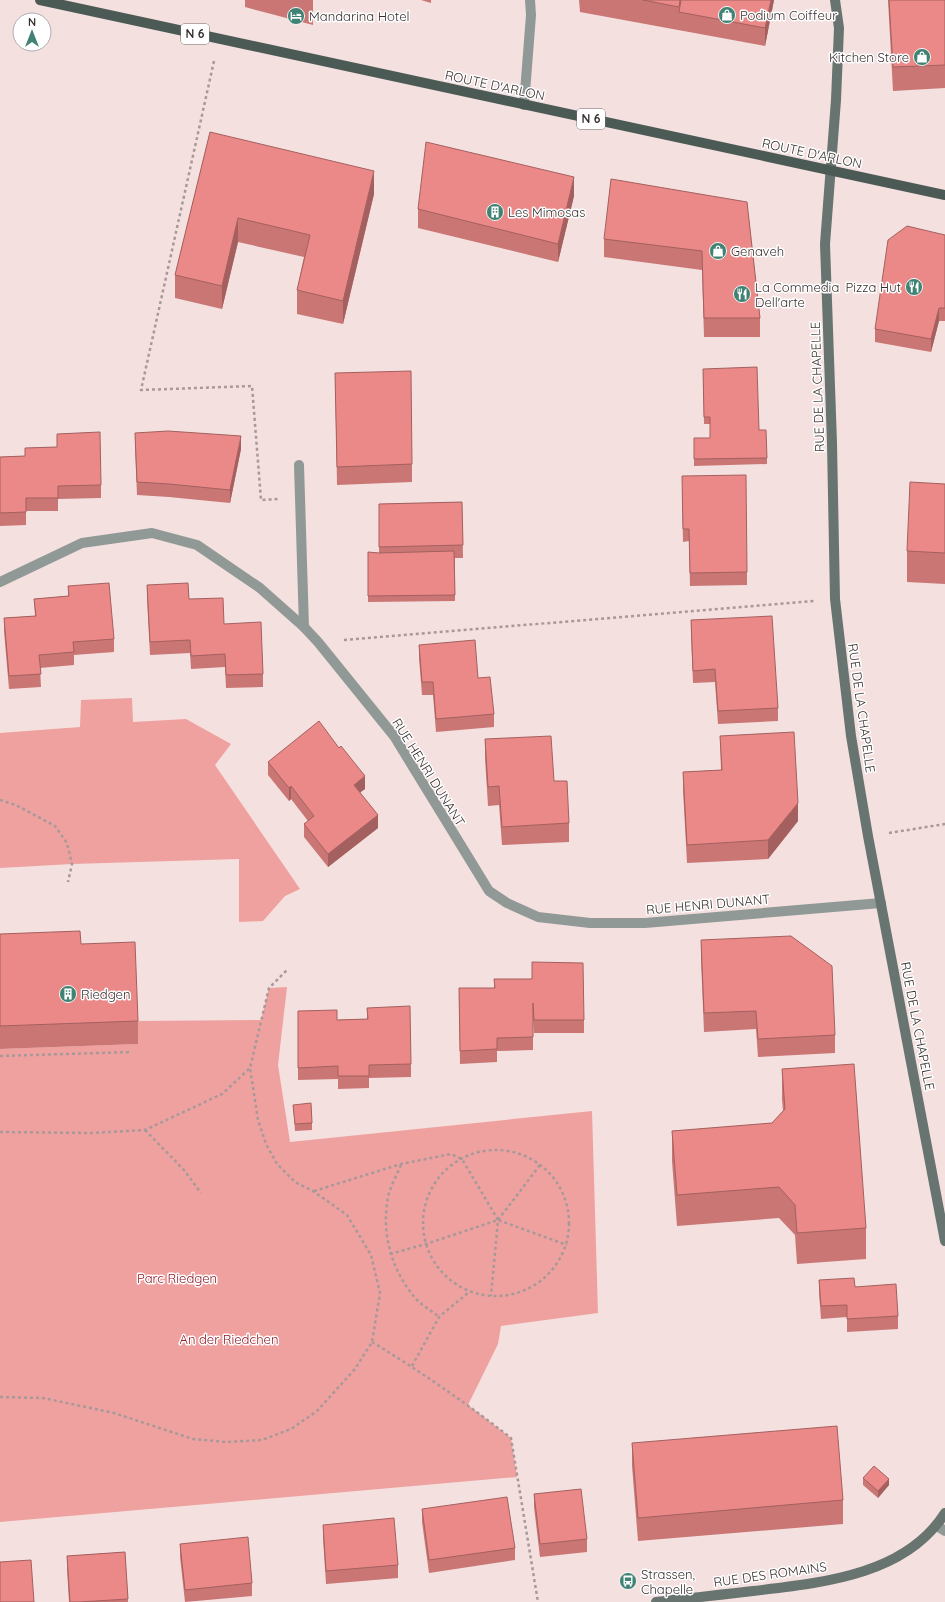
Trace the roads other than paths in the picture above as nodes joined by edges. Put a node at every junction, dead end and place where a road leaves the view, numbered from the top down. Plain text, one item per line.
1 (40, 0) edge
2 (530, 0) edge
3 (835, 0) edge
4 (524, 105) junction
5 (831, 170) junction
6 (945, 195) edge
7 (299, 465) dead end
8 (0, 582) edge
9 (304, 627) junction
10 (881, 903) junction
11 (945, 1241) edge
12 (945, 1513) edge
13 (941, 1529) edge
14 (656, 1602) edge

1 - 4 main road, ROUTE D'ARLON / N 6
2 - 4 street
3 - 5 main road, RUE DE LA CHAPELLE
4 - 5 main road, ROUTE D'ARLON / N 6
5 - 6 main road, ROUTE D'ARLON / N 6
5 - 10 main road, RUE DE LA CHAPELLE
7 - 9 street
8 - 9 street, RUE HENRI DUNANT
9 - 10 street, RUE HENRI DUNANT
10 - 11 main road, RUE DE LA CHAPELLE
12 - 13 main road
13 - 14 main road, RUE DES ROMAINS

